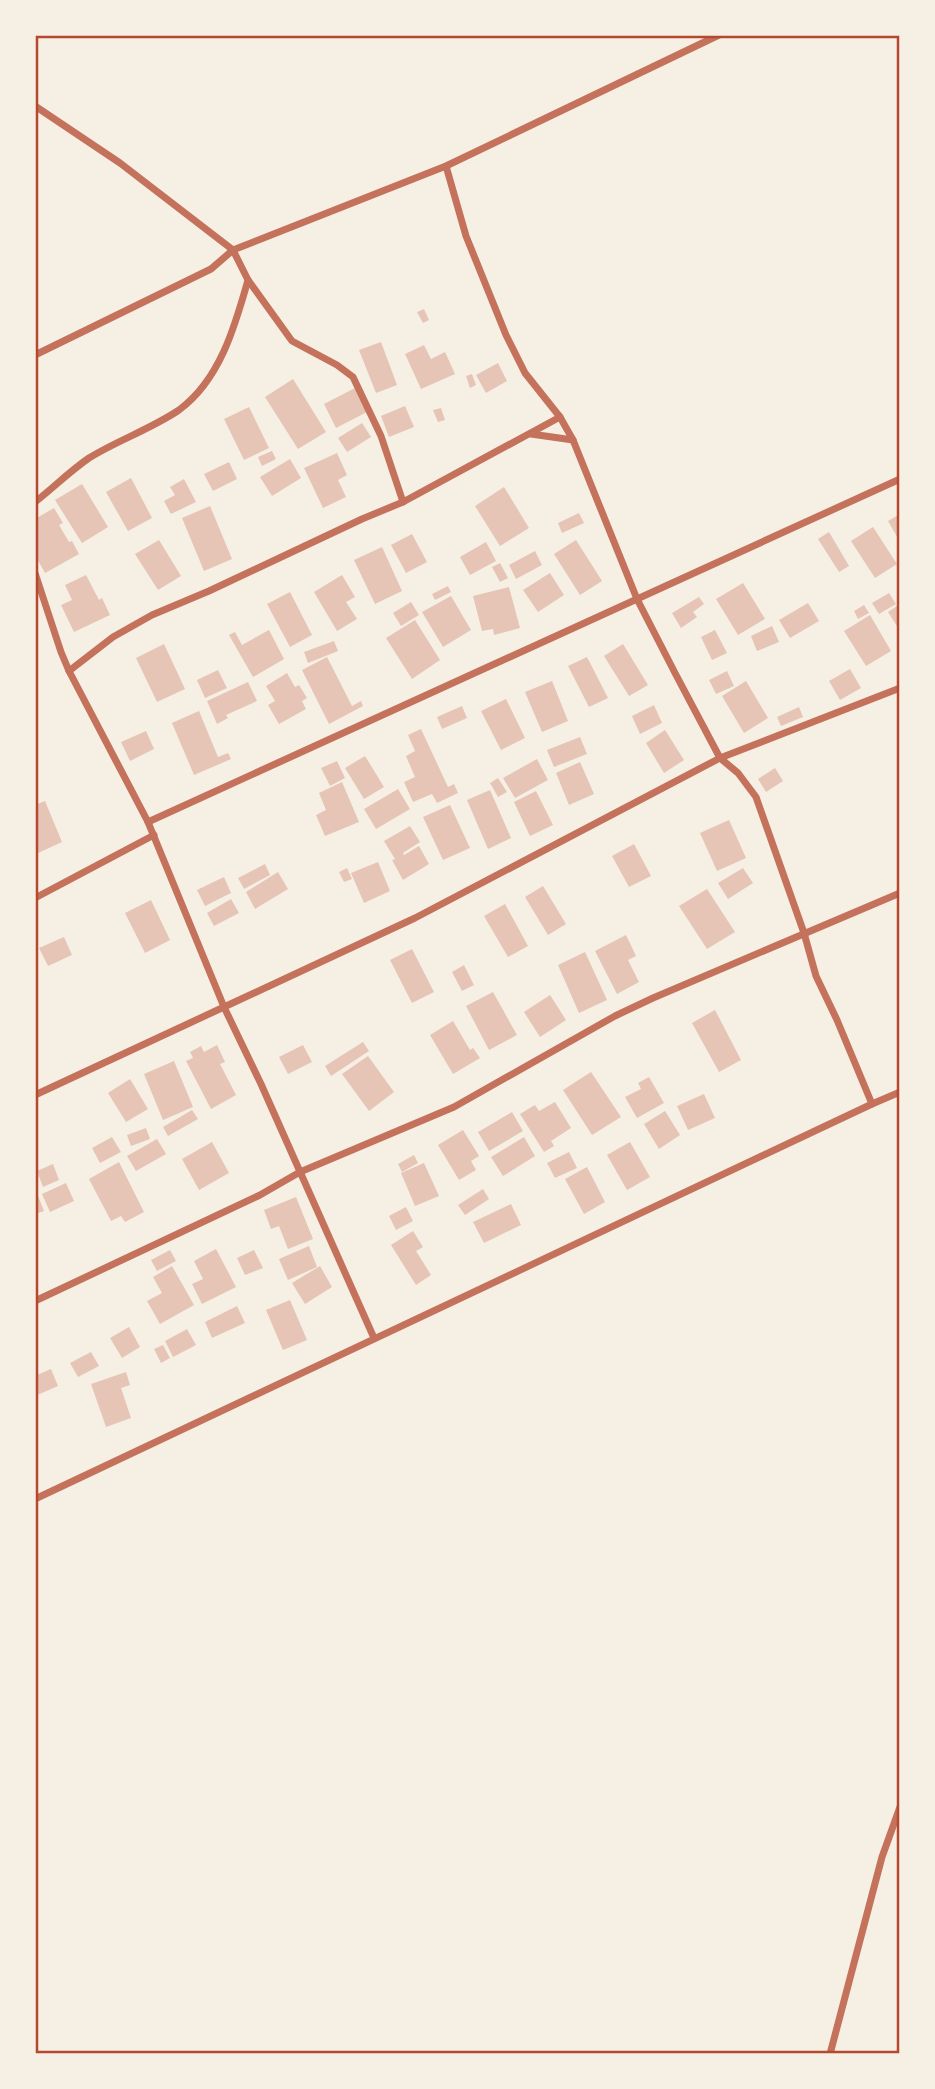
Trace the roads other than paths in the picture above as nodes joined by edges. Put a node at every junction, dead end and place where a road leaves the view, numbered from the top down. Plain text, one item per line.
1 (719, 35) edge
2 (35, 106) edge
3 (446, 166) junction
4 (233, 250) junction
5 (248, 280) junction
6 (35, 355) edge
7 (560, 417) junction
8 (530, 434) junction
9 (573, 440) junction
10 (900, 479) edge
11 (35, 502) edge
12 (402, 502) junction
13 (35, 573) edge
14 (637, 599) junction
15 (69, 671) junction
16 (900, 688) edge
17 (720, 758) junction
18 (148, 822) junction
19 (154, 835) junction
20 (900, 893) edge
21 (35, 898) edge
22 (804, 933) junction
23 (224, 1007) junction
24 (900, 1092) edge
25 (35, 1095) edge
26 (872, 1104) junction
27 (300, 1172) junction
28 (35, 1301) edge
29 (374, 1338) junction
30 (35, 1499) edge
31 (900, 1807) edge
32 (830, 2054) edge

1 - 3 street
2 - 4 street
3 - 4 street
3 - 7 street
4 - 5 street
4 - 6 street
5 - 11 street
5 - 12 street
7 - 8 street
7 - 9 street
8 - 9 street
8 - 12 street
9 - 14 street
10 - 14 street
12 - 15 street
13 - 15 street
14 - 17 street
14 - 18 street
15 - 18 street
16 - 17 street
17 - 22 street
17 - 23 street
18 - 19 street
19 - 21 street
19 - 23 street
20 - 22 street
22 - 26 street
22 - 27 street
23 - 25 street
23 - 27 street
24 - 26 street
26 - 29 street
27 - 28 street
27 - 29 street
29 - 30 street
31 - 32 street

